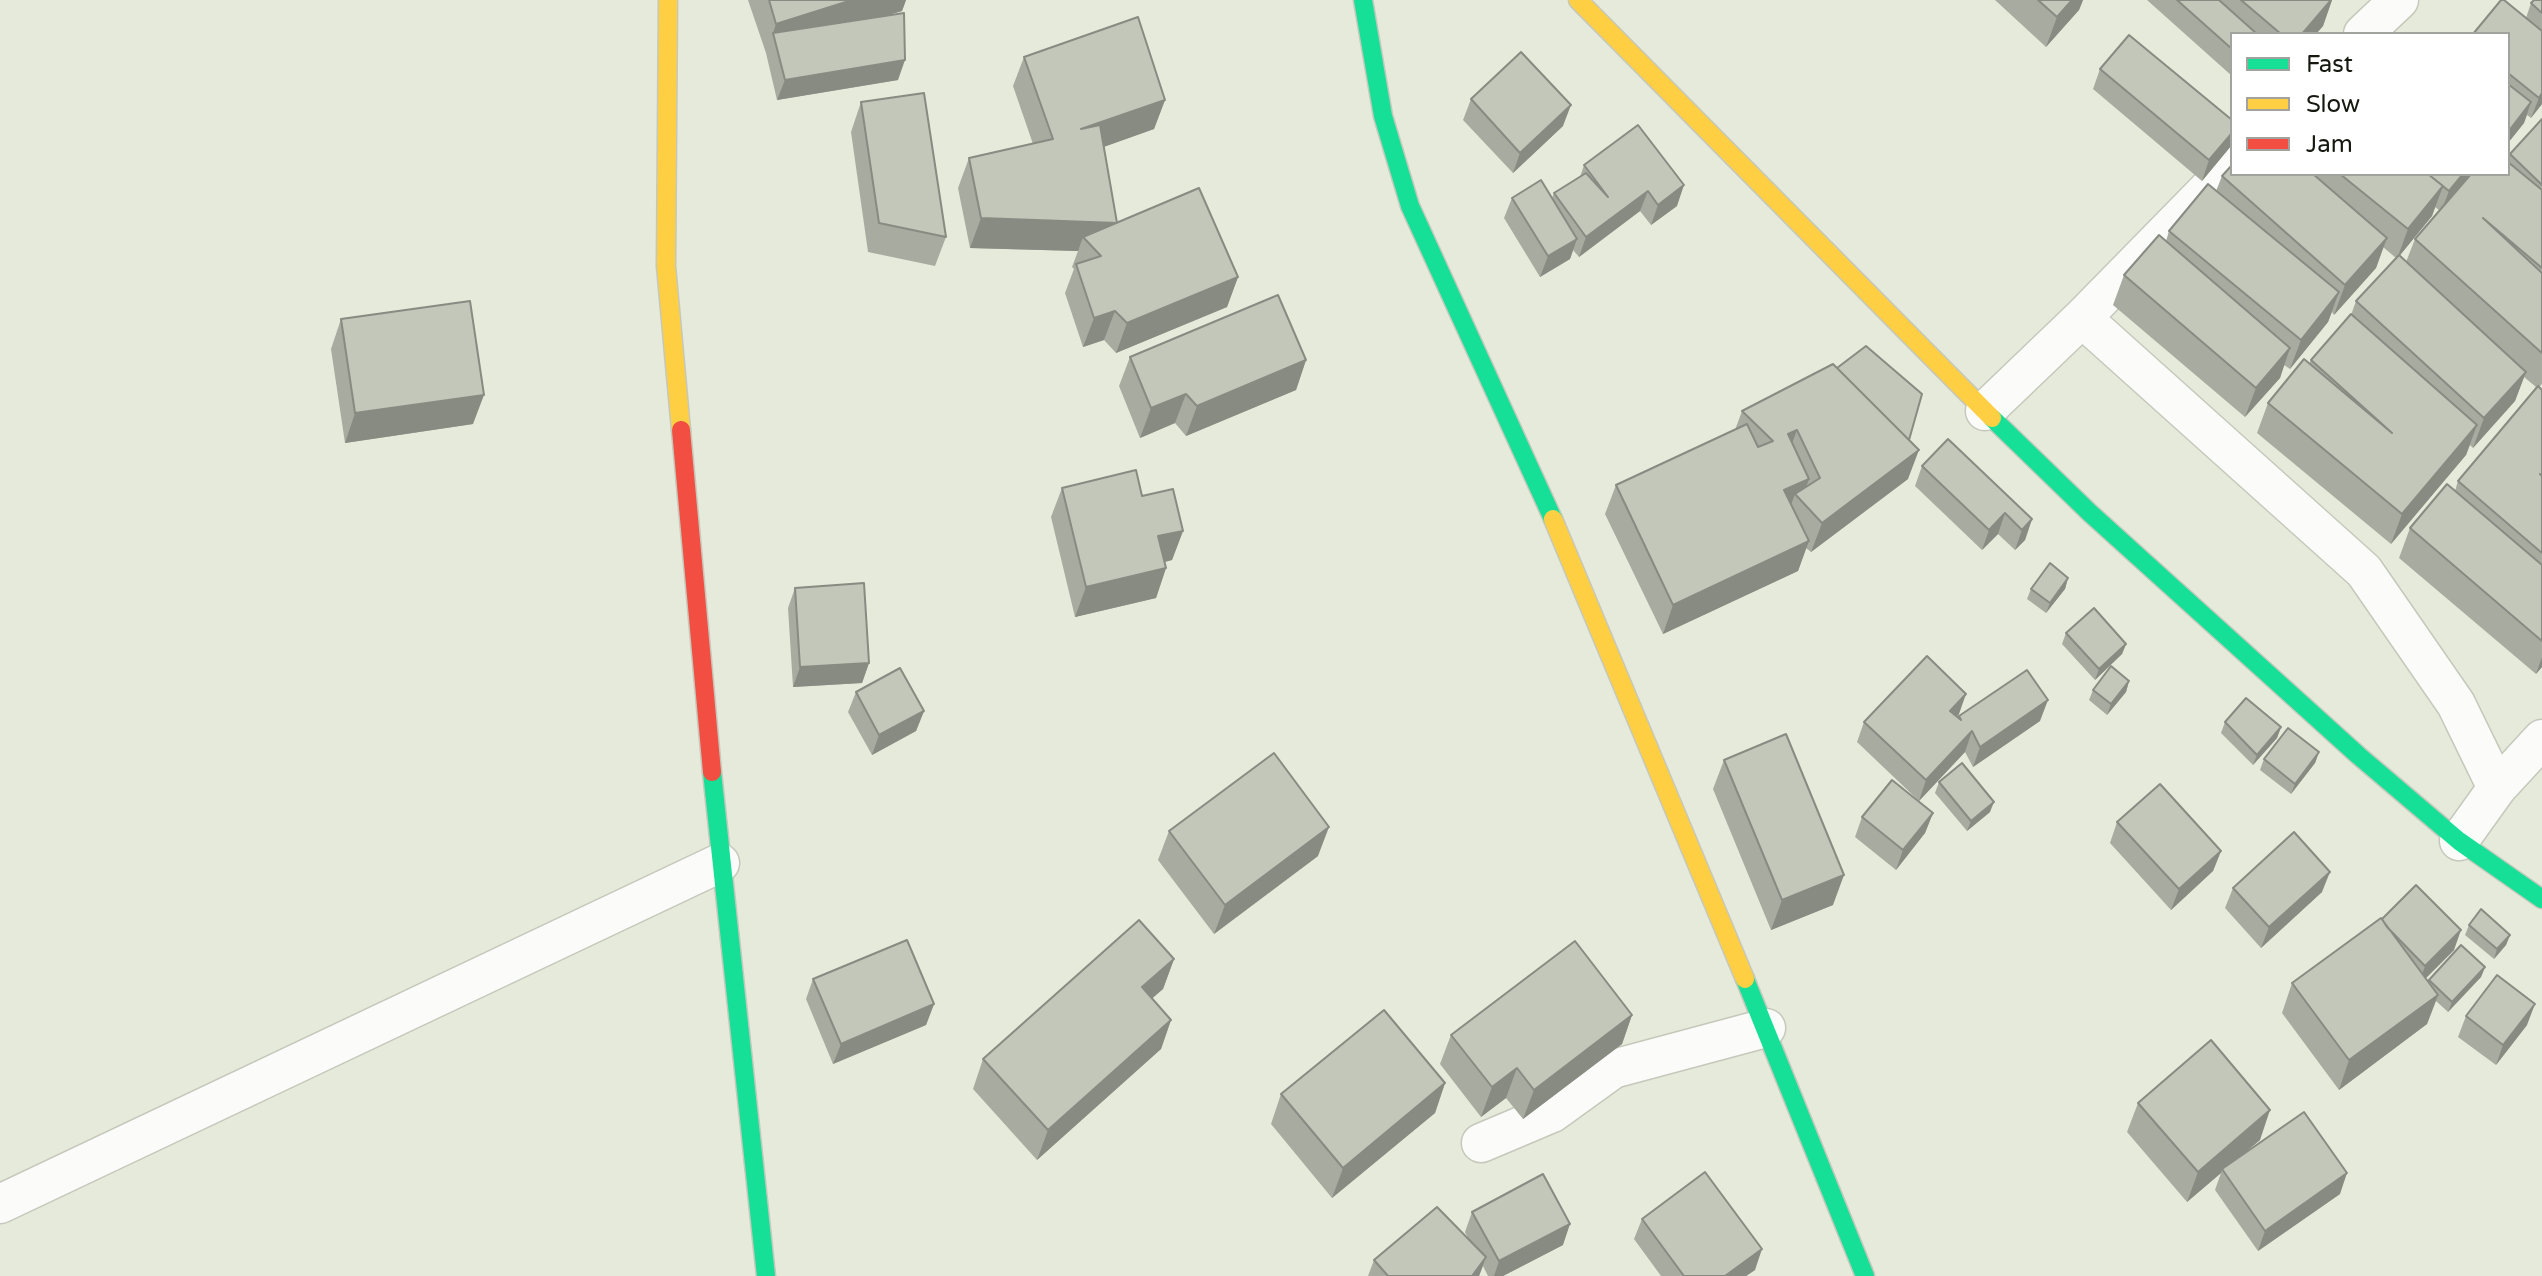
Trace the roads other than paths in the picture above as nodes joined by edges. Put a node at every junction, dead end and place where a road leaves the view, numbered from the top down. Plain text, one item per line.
1 (668, 0) edge
2 (1363, 0) edge
3 (1375, 0) edge
4 (2399, 0) edge
5 (1578, 3) edge
6 (1367, 27) junction
7 (2365, 32) edge
8 (2230, 167) edge
9 (2082, 318) junction
10 (1985, 411) junction
11 (2542, 739) edge
12 (2497, 788) junction
13 (2459, 841) junction
14 (720, 863) junction
15 (2542, 899) edge
16 (1766, 1028) junction
17 (1481, 1143) dead end
18 (0, 1204) edge
19 (766, 1276) edge
20 (1865, 1276) edge

1 - 14 main road
2 - 6 main road
3 - 6 main road
4 - 7 street
5 - 10 main road
6 - 16 main road
8 - 9 street
9 - 10 street
9 - 12 street
10 - 13 main road
11 - 12 street
12 - 13 street
13 - 15 main road
14 - 18 street
14 - 19 main road
16 - 17 street
16 - 20 main road

